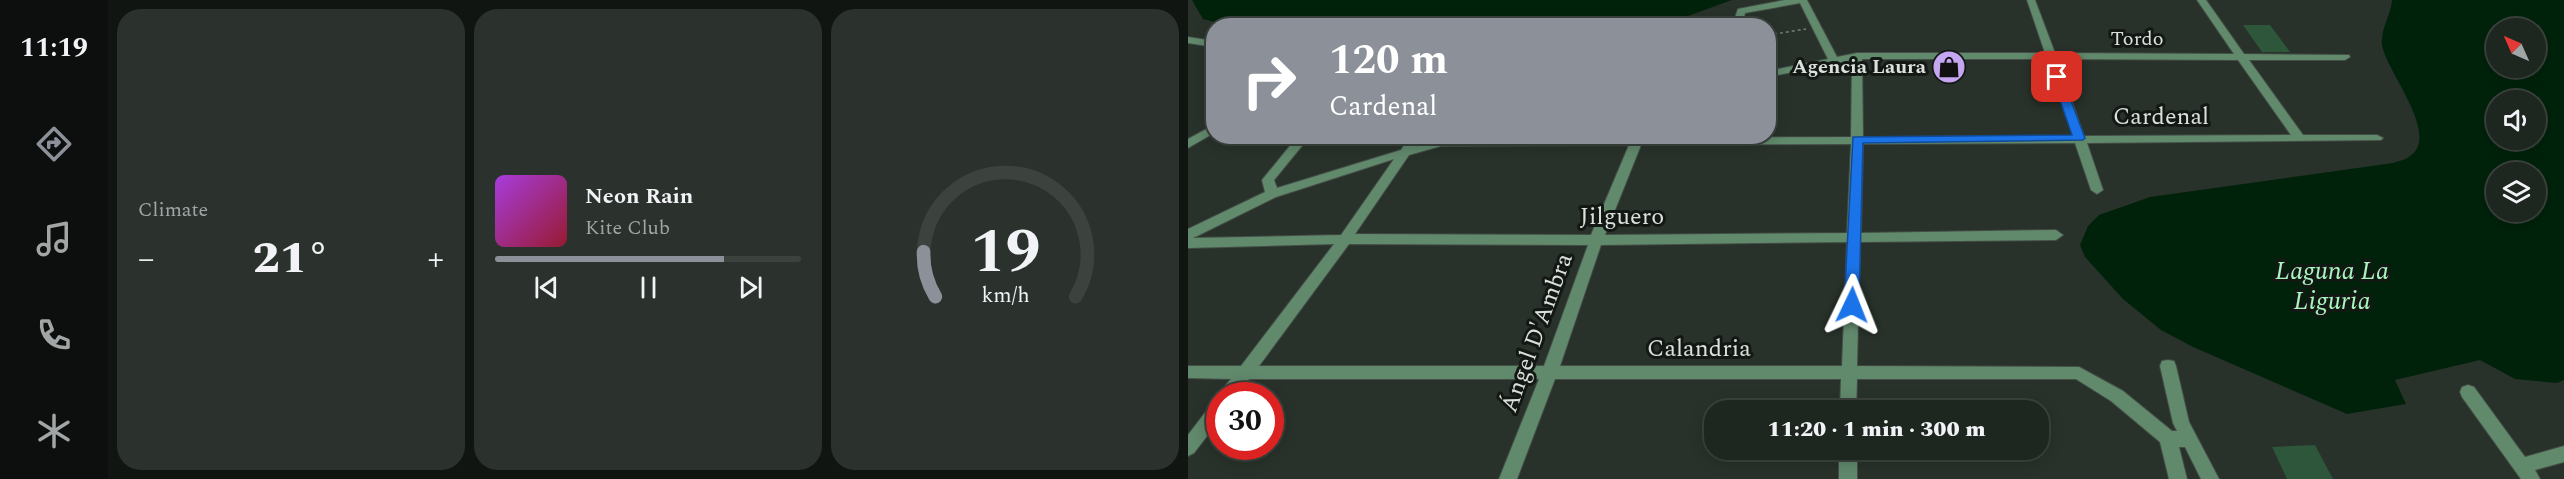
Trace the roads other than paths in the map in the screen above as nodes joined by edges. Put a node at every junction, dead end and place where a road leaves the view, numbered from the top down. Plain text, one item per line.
1 (1801, 0) edge
2 (2031, 0) edge
3 (2201, 0) edge
4 (1740, 18) edge
5 (1188, 40) edge
6 (1206, 43) edge
7 (1857, 56) junction
8 (2049, 57) junction
9 (2241, 57) junction
10 (2345, 57) dead end
11 (1834, 60) junction
12 (1776, 72) edge
13 (1206, 133) edge
14 (2079, 138) junction
15 (2299, 138) junction
16 (2377, 138) dead end
17 (1776, 139) edge
18 (1857, 140) junction
19 (1188, 144) edge
20 (1298, 144) edge
21 (1410, 144) edge
22 (1436, 144) edge
23 (1636, 144) edge
24 (1405, 152) junction
25 (2097, 190) dead end
26 (1272, 194) junction
27 (1188, 235) edge
28 (2056, 236) dead end
29 (1854, 237) junction
30 (1345, 240) junction
31 (1596, 240) junction
32 (1188, 243) edge
33 (2168, 366) dead end
34 (1188, 372) edge
35 (1245, 372) junction
36 (1849, 372) junction
37 (1549, 374) junction
38 (1238, 382) edge
39 (2468, 392) dead end
40 (1848, 400) edge
41 (1206, 424) edge
42 (2168, 438) junction
43 (2189, 441) junction
44 (1188, 448) edge
45 (2564, 454) edge
46 (1848, 460) edge
47 (2526, 472) edge
48 (1508, 479) edge
49 (1848, 479) edge
50 (2178, 479) edge
51 (2210, 479) edge

1 - 4 street
1 - 11 street
2 - 8 street
3 - 9 street
5 - 6 street
7 - 8 street, Tordo
7 - 11 street, Tordo
7 - 18 street
8 - 9 street, Tordo
8 - 14 street
9 - 10 street, Tordo
9 - 15 street
11 - 12 street, Tordo
13 - 19 street
14 - 15 street, Cardenal
14 - 18 street, Cardenal
14 - 25 street
15 - 16 street, Cardenal
17 - 18 street, Cardenal
18 - 29 street
20 - 26 street
21 - 24 street
22 - 24 street
23 - 31 street, Ángel D'Ambra
24 - 26 street
24 - 30 street
26 - 27 street
28 - 29 street, Jilguero
29 - 31 street, Jilguero
29 - 36 street
30 - 31 street, Jilguero
30 - 32 street, Jilguero
30 - 35 street
31 - 37 street, Ángel D'Ambra
33 - 43 street
34 - 35 street, Calandria
35 - 37 street, Calandria
35 - 38 street
36 - 37 street, Calandria
36 - 40 street
36 - 42 street, Calandria
37 - 48 street, Ángel D'Ambra
39 - 47 street
41 - 44 street
42 - 43 street
42 - 50 street
43 - 51 street
45 - 47 street
46 - 49 street

